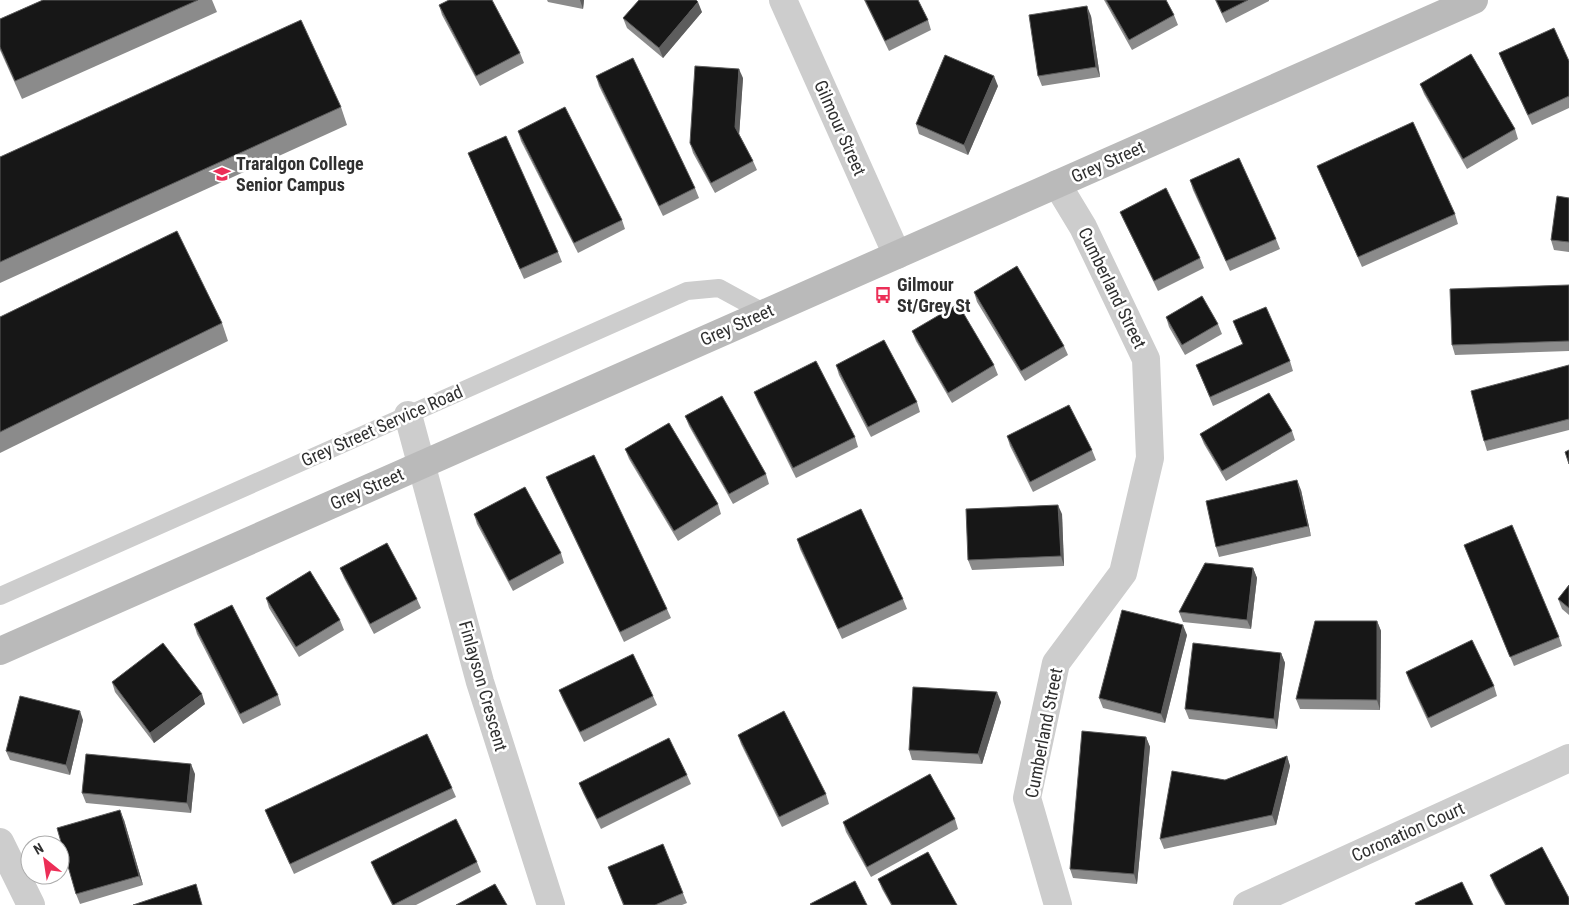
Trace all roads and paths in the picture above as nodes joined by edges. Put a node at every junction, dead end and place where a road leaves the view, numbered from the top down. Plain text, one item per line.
1 (783, 0) edge
2 (1474, 0) edge
3 (1057, 184) junction
4 (897, 255) junction
5 (765, 313) junction
6 (408, 415) junction
7 (421, 465) junction
8 (0, 596) edge
9 (0, 651) edge
10 (1569, 758) edge
11 (0, 842) edge
12 (31, 905) edge
13 (551, 905) edge
14 (1058, 905) edge
15 (1247, 905) edge

1 - 4 street, Gilmour Street
2 - 3 main road, Grey Street
3 - 4 main road, Grey Street
3 - 14 street, Cumberland Street
4 - 5 main road, Grey Street
5 - 6 lane, Grey Street Service Road
5 - 7 main road, Grey Street
6 - 7 street, Finlayson Crescent
6 - 8 lane, Grey Street Service Road
7 - 9 main road, Grey Street
7 - 13 street, Finlayson Crescent
10 - 15 street, Coronation Court
11 - 12 street

